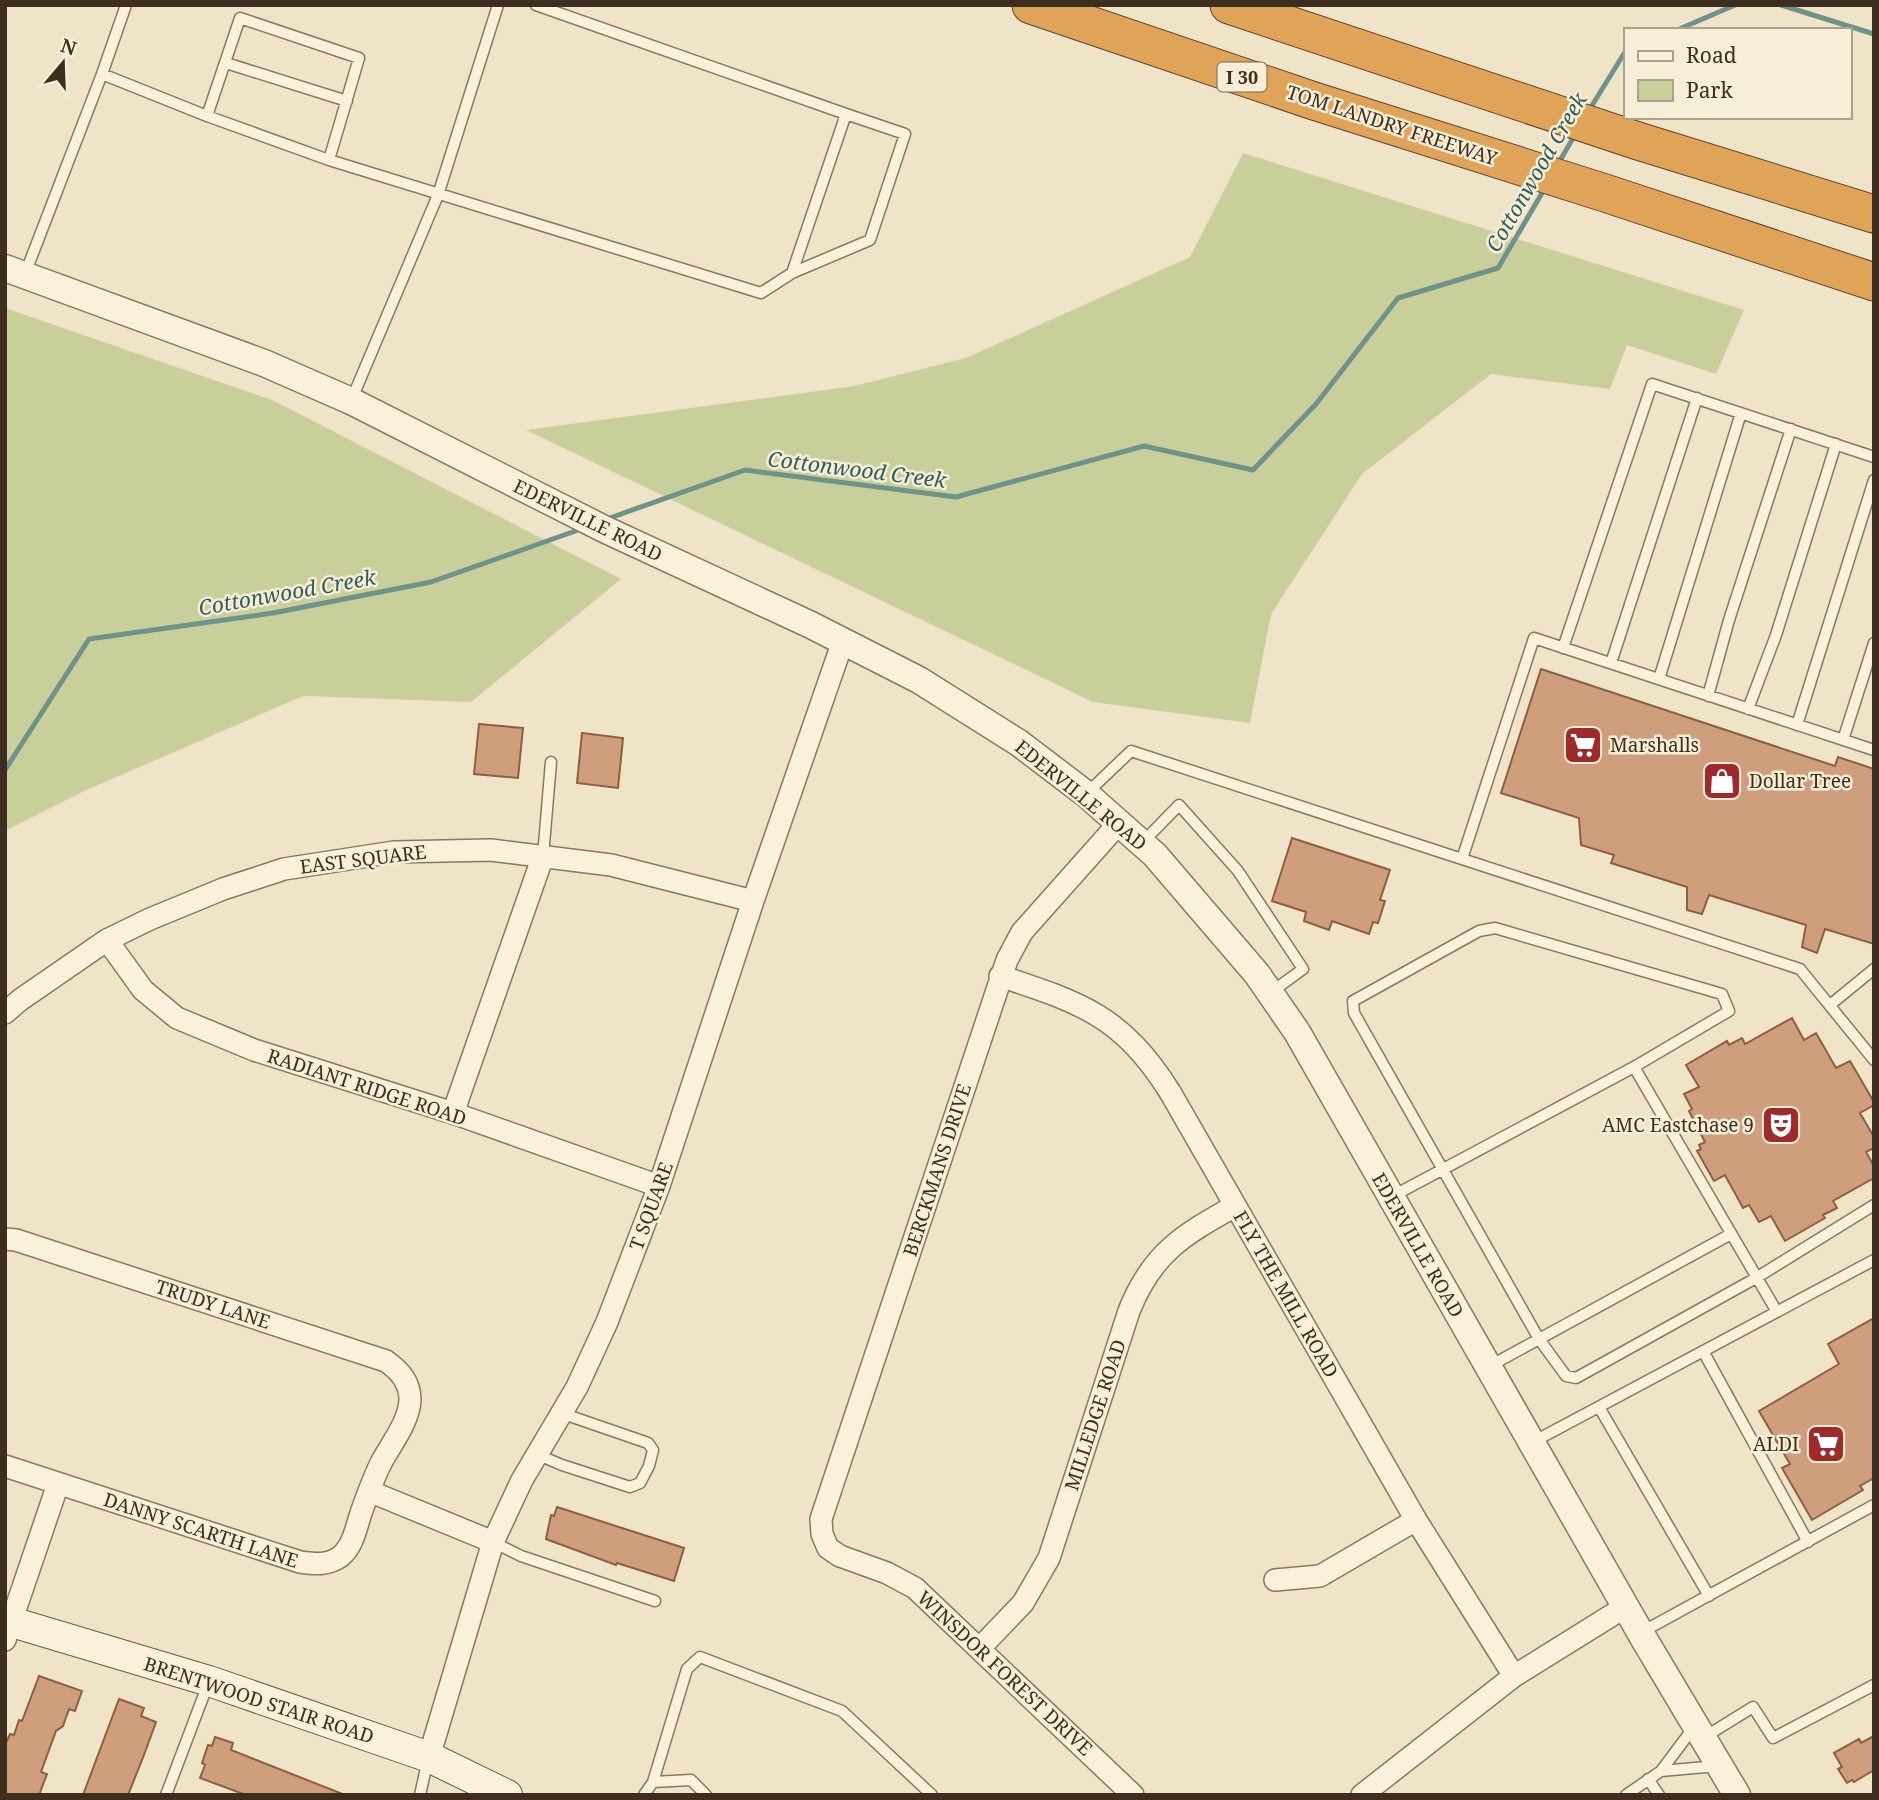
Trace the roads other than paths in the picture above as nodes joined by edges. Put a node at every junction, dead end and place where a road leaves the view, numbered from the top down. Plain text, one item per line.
1 (126, 5) edge
2 (498, 5) edge
3 (536, 5) edge
4 (1031, 5) edge
5 (1229, 5) edge
6 (226, 63) junction
7 (103, 74) junction
8 (347, 101) junction
9 (846, 114) junction
10 (207, 116) junction
11 (329, 160) junction
12 (438, 195) junction
13 (1643, 207) junction
14 (1874, 214) edge
15 (15, 271) edge
16 (792, 273) junction
17 (1874, 282) edge
18 (1874, 298) edge
19 (1697, 398) junction
20 (351, 401) junction
21 (1741, 413) junction
22 (1791, 429) junction
23 (1836, 444) junction
24 (1874, 457) edge
25 (1874, 480) edge
26 (844, 641) junction
27 (1874, 643) edge
28 (1563, 648) junction
29 (1611, 663) junction
30 (1659, 679) junction
31 (1708, 696) junction
32 (1748, 709) junction
33 (1797, 725) junction
34 (1843, 740) junction
35 (1874, 750) edge
36 (551, 762) dead end
37 (1086, 794) junction
38 (1119, 823) junction
39 (1142, 844) junction
40 (543, 856) junction
41 (1462, 859) junction
42 (753, 901) junction
43 (107, 940) junction
44 (1874, 969) edge
45 (1000, 976) junction
46 (1270, 993) junction
47 (1830, 1005) junction
48 (5, 1013) edge
49 (1874, 1060) edge
50 (1634, 1067) junction
51 (453, 1113) junction
52 (1444, 1169) junction
53 (659, 1185) junction
54 (1391, 1197) junction
55 (1874, 1205) edge
56 (1235, 1206) junction
57 (1731, 1234) junction
58 (5, 1238) edge
59 (1874, 1260) edge
60 (1756, 1278) junction
61 (1777, 1312) junction
62 (1539, 1339) junction
63 (1703, 1352) junction
64 (1488, 1367) junction
65 (409, 1387) joint
66 (1599, 1407) junction
67 (561, 1413) junction
68 (1531, 1443) junction
69 (536, 1454) junction
70 (5, 1466) edge
71 (58, 1484) junction
72 (369, 1491) junction
73 (1874, 1505) edge
74 (1416, 1520) junction
75 (493, 1542) junction
76 (1808, 1542) junction
77 (828, 1548) joint
78 (1275, 1580) dead end
79 (1709, 1596) junction
80 (655, 1601) dead end
81 (1625, 1607) junction
82 (8, 1627) edge
83 (1640, 1633) junction
84 (979, 1648) junction
85 (1514, 1676) junction
86 (209, 1681) junction
87 (1874, 1685) edge
88 (1699, 1731) junction
89 (429, 1757) junction
90 (1720, 1766) junction
91 (1661, 1771) junction
92 (1648, 1779) junction
93 (653, 1782) junction
94 (166, 1795) edge
95 (420, 1795) edge
96 (507, 1795) edge
97 (644, 1795) edge
98 (706, 1795) edge
99 (932, 1795) edge
100 (1133, 1795) edge
101 (1362, 1795) edge
102 (1626, 1795) edge
103 (1659, 1795) edge
104 (1737, 1795) edge

1 - 7 lane
2 - 12 lane
3 - 9 lane
4 - 13 highway, TOM LANDRY FREEWAY / I 30
5 - 14 highway
6 - 8 lane
6 - 8 lane
6 - 10 lane
7 - 10 lane
7 - 15 lane
8 - 11 lane
9 - 16 lane
9 - 16 lane
10 - 11 lane
11 - 12 lane
12 - 16 lane
12 - 20 lane
13 - 17 highway, TOM LANDRY FREEWAY / I 30
13 - 18 highway
15 - 20 street, EDERVILLE ROAD
19 - 21 lane
19 - 28 lane
19 - 29 lane
20 - 26 street, EDERVILLE ROAD
21 - 22 lane
21 - 30 lane
22 - 23 lane
22 - 31 lane
23 - 24 lane
23 - 32 lane
25 - 33 lane
26 - 37 street, EDERVILLE ROAD
26 - 42 street, T SQUARE
27 - 34 lane
28 - 29 lane
28 - 41 lane
29 - 30 lane
30 - 31 lane
31 - 32 lane
32 - 33 lane
33 - 34 lane
34 - 35 lane
36 - 40 lane
37 - 38 street, EDERVILLE ROAD
37 - 41 lane
38 - 39 street, EDERVILLE ROAD
38 - 45 street, BERCKMANS DRIVE
39 - 46 street, EDERVILLE ROAD
39 - 46 lane
40 - 42 street, EAST SQUARE
40 - 43 street, EAST SQUARE
40 - 51 street
41 - 47 lane
42 - 53 street, T SQUARE
43 - 48 street, EAST SQUARE
43 - 51 street, RADIANT RIDGE ROAD
44 - 47 lane
45 - 56 street, FLY THE MILL ROAD
45 - 77 street, BERCKMANS DRIVE
46 - 54 street, EDERVILLE ROAD
47 - 49 lane
50 - 52 lane
50 - 52 lane
50 - 57 lane
51 - 53 street, RADIANT RIDGE ROAD
52 - 54 lane
52 - 62 lane
53 - 67 street, T SQUARE
54 - 64 street, EDERVILLE ROAD
55 - 60 lane
56 - 74 street, FLY THE MILL ROAD
56 - 84 street, MILLEDGE ROAD
57 - 60 lane
57 - 62 lane
58 - 65 street, TRUDY LANE
59 - 61 lane
60 - 61 lane
60 - 62 lane
61 - 63 lane
62 - 64 lane
63 - 66 lane
63 - 76 lane
64 - 68 street, EDERVILLE ROAD
65 - 72 street, DANNY SCARTH LANE
66 - 68 lane
66 - 79 lane
67 - 69 street, T SQUARE
67 - 69 lane
68 - 81 street, EDERVILLE ROAD
69 - 75 street, T SQUARE
70 - 71 street, DANNY SCARTH LANE
71 - 72 street, DANNY SCARTH LANE
71 - 82 street
72 - 75 street
73 - 76 lane
74 - 78 street
74 - 85 street, FLY THE MILL ROAD
75 - 80 lane
75 - 89 street, T SQUARE
76 - 79 lane
77 - 84 street, WINSDOR FOREST DRIVE
79 - 83 lane
81 - 83 street, EDERVILLE ROAD
81 - 85 street
82 - 86 main road, BRENTWOOD STAIR ROAD
83 - 88 street, EDERVILLE ROAD
84 - 100 street, WINSDOR FOREST DRIVE
85 - 101 street
86 - 89 main road, BRENTWOOD STAIR ROAD
86 - 94 lane
87 - 88 lane
88 - 90 street, EDERVILLE ROAD
88 - 91 lane
89 - 95 lane
89 - 96 main road, BRENTWOOD STAIR ROAD
90 - 91 lane
90 - 104 street, EDERVILLE ROAD
91 - 92 lane
92 - 102 lane
92 - 103 lane
93 - 97 lane
93 - 98 lane
93 - 99 lane

